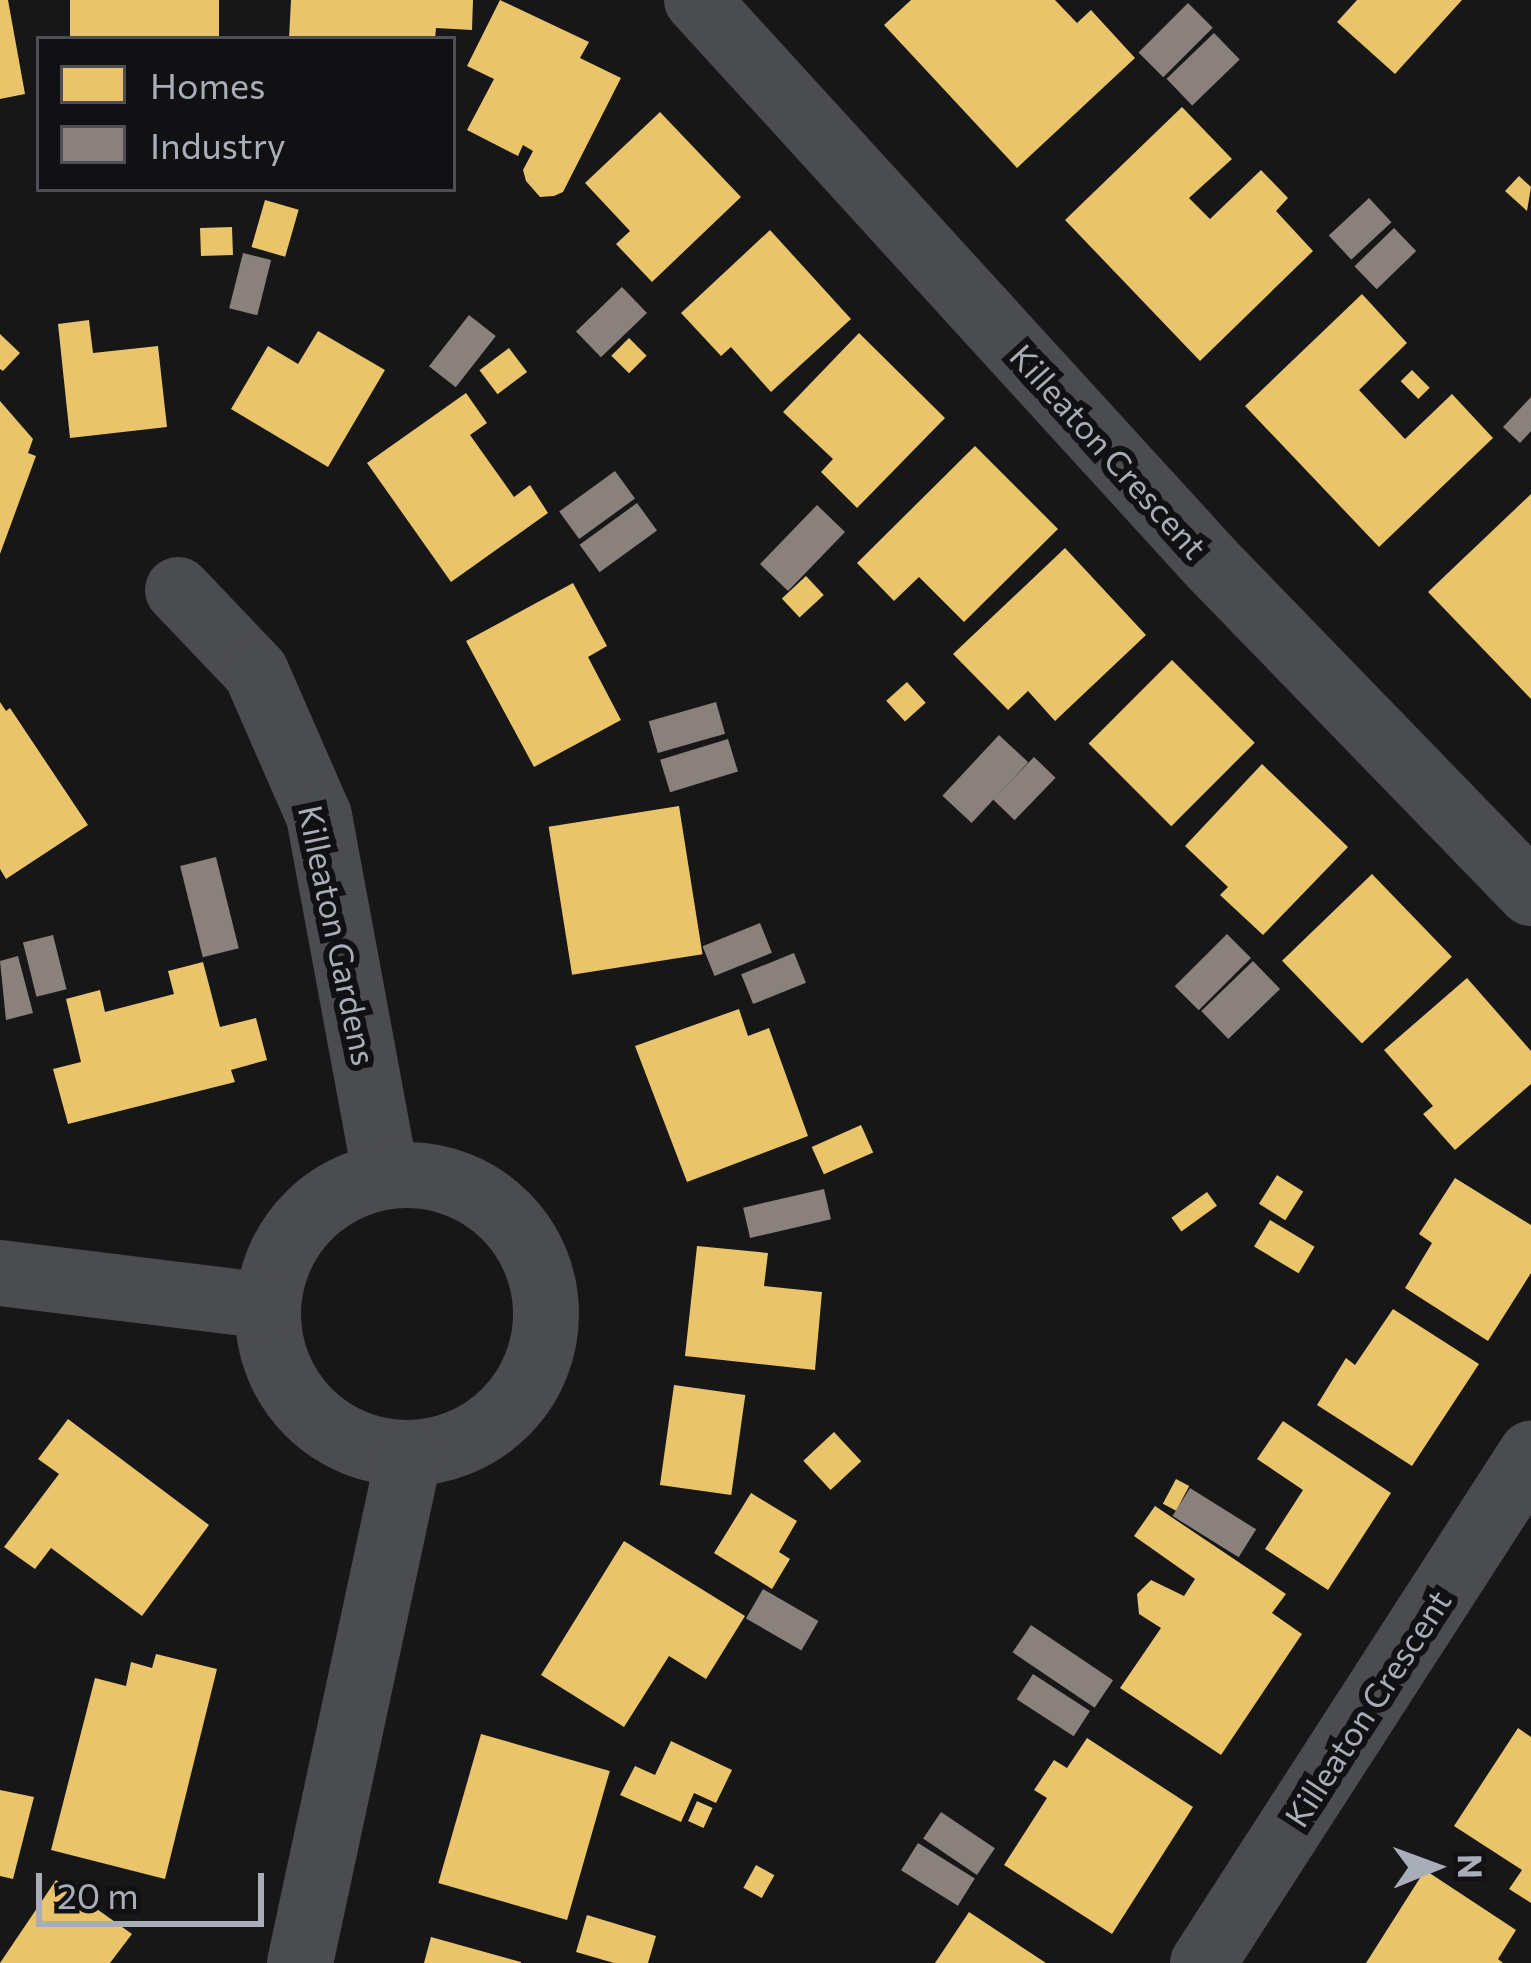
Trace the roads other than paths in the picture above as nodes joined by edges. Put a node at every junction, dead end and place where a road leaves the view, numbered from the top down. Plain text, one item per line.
1 (697, 0) edge
2 (178, 590) dead end
3 (1531, 893) edge
4 (386, 1176) junction
5 (0, 1273) edge
6 (268, 1306) junction
7 (1531, 1454) edge
8 (409, 1455) junction
9 (300, 1963) edge
10 (1203, 1963) edge

1 - 3 street, Killeaton Crescent
2 - 4 street, Killeaton Gardens
4 - 6 street
4 - 8 street
5 - 6 street
6 - 8 street
7 - 10 street, Killeaton Crescent
8 - 9 street

